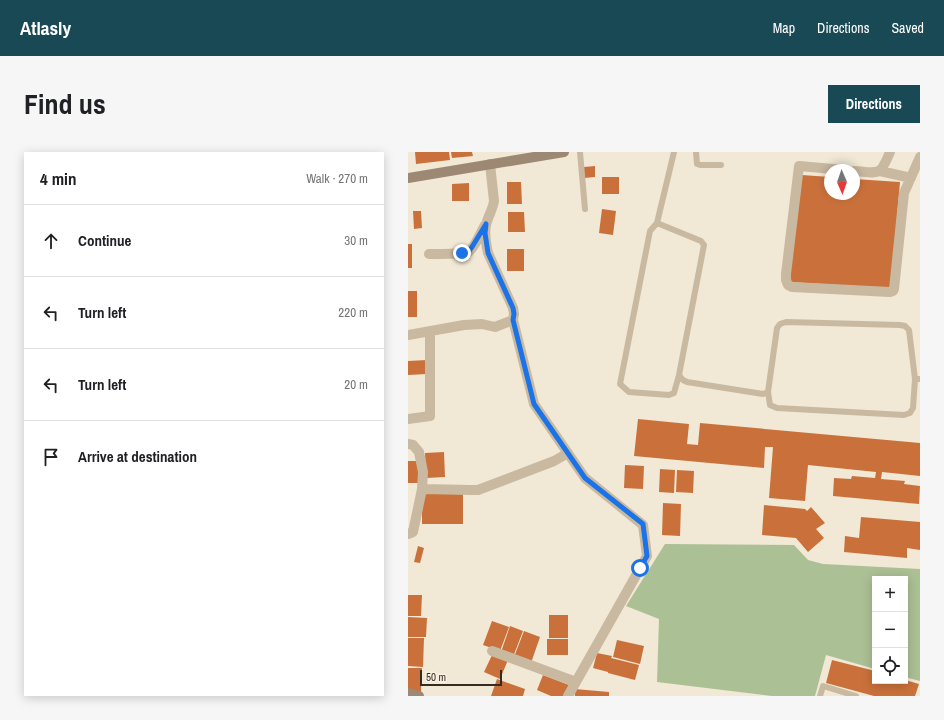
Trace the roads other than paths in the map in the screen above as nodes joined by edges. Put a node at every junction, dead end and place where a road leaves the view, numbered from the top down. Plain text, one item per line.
1 (564, 152) edge
2 (580, 152) edge
3 (674, 152) edge
4 (696, 152) edge
5 (890, 152) edge
6 (920, 157) edge
7 (490, 164) junction
8 (722, 165) dead end
9 (824, 168) edge
10 (860, 171) edge
11 (880, 171) junction
12 (408, 178) edge
13 (911, 178) junction
14 (585, 209) dead end
15 (657, 223) junction
16 (486, 224) junction
17 (430, 254) dead end
18 (513, 320) junction
19 (430, 331) junction
20 (408, 335) edge
21 (679, 375) junction
22 (918, 379) edge
23 (768, 392) junction
24 (408, 419) edge
25 (408, 444) edge
26 (568, 453) junction
27 (422, 489) junction
28 (408, 534) edge
29 (492, 651) dead end
30 (576, 682) junction
31 (408, 693) edge
32 (419, 696) edge
33 (568, 696) edge
34 (820, 696) edge
35 (856, 696) edge

1 - 7 main road
2 - 14 lane
3 - 15 lane
4 - 8 lane
5 - 11 street
6 - 13 street
7 - 12 main road
7 - 16 street
9 - 13 street
10 - 11 street
11 - 13 street
15 - 21 lane
15 - 21 lane
16 - 17 street
16 - 18 street
18 - 19 street
18 - 26 street
19 - 20 street
19 - 24 street
21 - 23 lane
22 - 23 lane
22 - 23 lane
25 - 27 street
26 - 27 street
26 - 30 street
27 - 28 street
29 - 30 street
30 - 33 street
31 - 32 main road
34 - 35 lane

